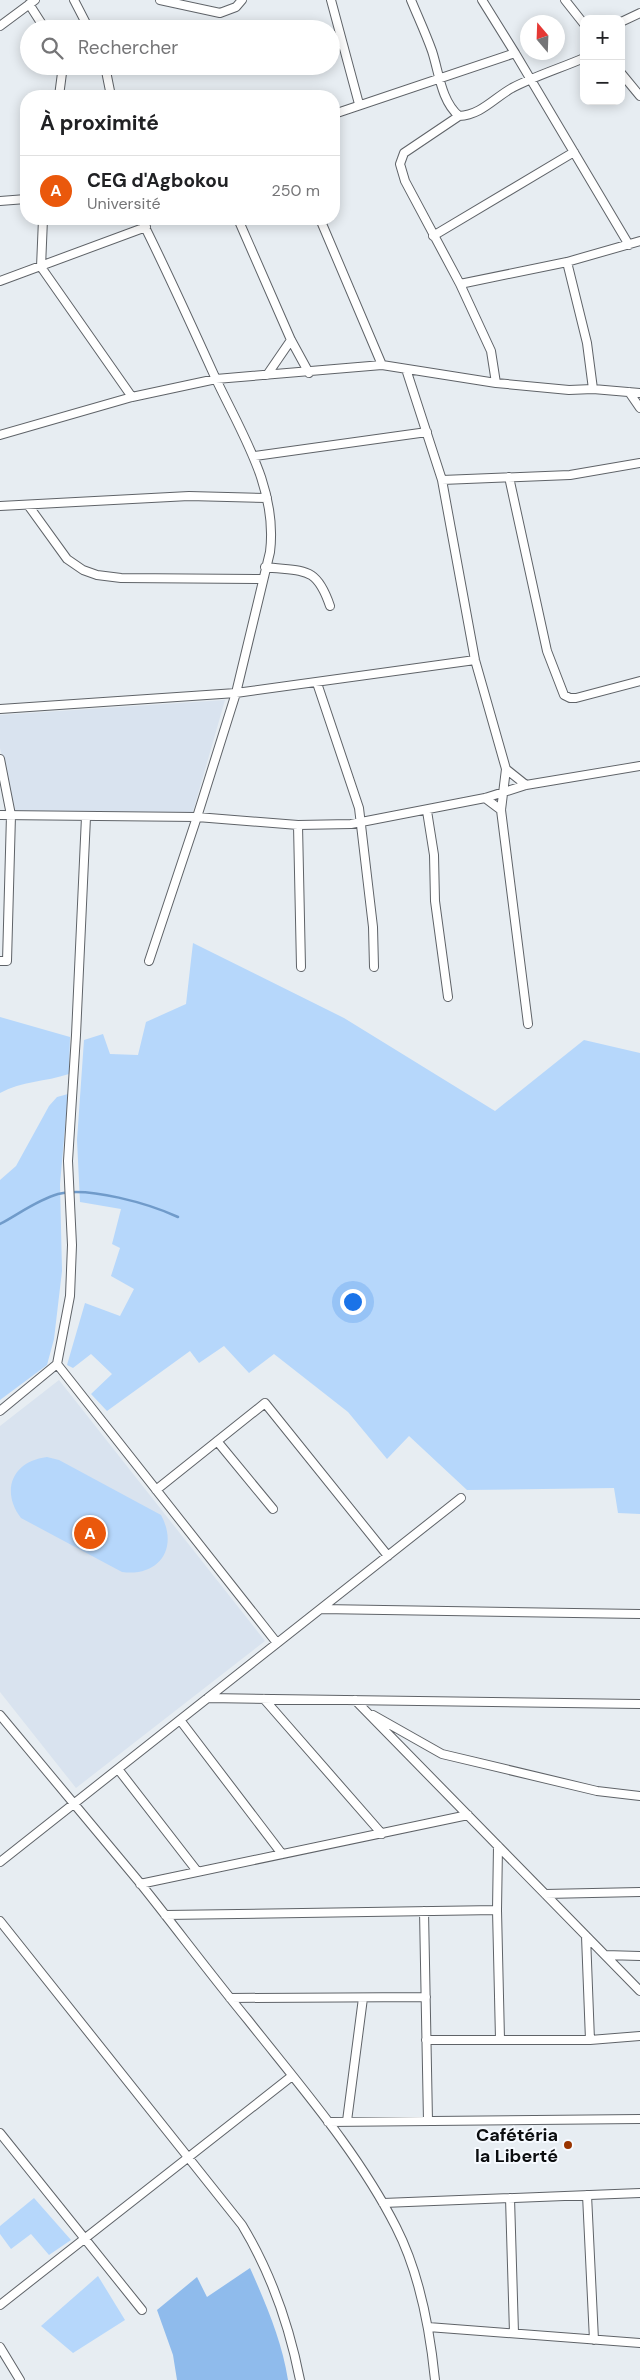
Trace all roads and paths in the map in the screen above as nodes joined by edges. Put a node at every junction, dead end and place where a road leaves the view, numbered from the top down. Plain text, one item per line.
1 (74, 0) edge
2 (160, 0) edge
3 (242, 0) edge
4 (331, 0) edge
5 (411, 0) edge
6 (482, 0) edge
7 (565, 0) edge
8 (32, 2) edge
9 (186, 2) edge
10 (640, 13) edge
11 (580, 19) edge
12 (41, 20) edge
13 (84, 20) edge
14 (336, 20) edge
15 (625, 20) edge
16 (0, 26) edge
17 (340, 33) edge
18 (515, 53) junction
19 (580, 60) edge
20 (60, 75) edge
21 (107, 75) edge
22 (440, 77) junction
23 (625, 77) edge
24 (530, 81) junction
25 (59, 90) edge
26 (110, 90) edge
27 (640, 96) edge
28 (359, 104) junction
29 (340, 112) edge
30 (459, 116) junction
31 (574, 152) junction
32 (20, 199) edge
33 (0, 201) edge
34 (43, 225) edge
35 (241, 225) edge
36 (323, 225) edge
37 (146, 227) joint
38 (433, 236) junction
39 (640, 241) edge
40 (629, 245) junction
41 (566, 262) junction
42 (41, 267) junction
43 (0, 281) edge
44 (460, 284) junction
45 (290, 340) junction
46 (382, 365) junction
47 (406, 370) junction
48 (309, 373) junction
49 (267, 375) junction
50 (216, 378) junction
51 (496, 383) junction
52 (594, 389) junction
53 (629, 392) junction
54 (640, 393) edge
55 (132, 397) junction
56 (640, 408) edge
57 (427, 432) junction
58 (0, 435) edge
59 (255, 456) junction
60 (640, 463) edge
61 (509, 477) junction
62 (442, 480) junction
63 (267, 498) junction
64 (28, 505) junction
65 (0, 506) edge
66 (265, 567) junction
67 (262, 579) junction
68 (330, 606) dead end
69 (475, 660) junction
70 (640, 681) edge
71 (316, 683) junction
72 (236, 693) junction
73 (0, 709) edge
74 (0, 759) edge
75 (640, 766) edge
76 (506, 769) junction
77 (526, 785) junction
78 (503, 792) junction
79 (485, 798) junction
80 (427, 810) junction
81 (501, 810) junction
82 (0, 814) edge
83 (11, 815) junction
84 (86, 817) junction
85 (197, 818) junction
86 (361, 823) junction
87 (298, 825) junction
88 (0, 961) edge
89 (149, 961) dead end
90 (301, 967) dead end
91 (374, 967) dead end
92 (448, 997) dead end
93 (528, 1024) dead end
94 (58, 1364) junction
95 (0, 1411) edge
96 (217, 1441) junction
97 (156, 1490) junction
98 (461, 1498) dead end
99 (273, 1509) dead end
100 (388, 1556) junction
101 (321, 1609) junction
102 (640, 1614) edge
103 (278, 1643) junction
104 (208, 1698) junction
105 (264, 1699) junction
106 (355, 1700) junction
107 (640, 1704) edge
108 (363, 1709) junction
109 (0, 1715) edge
110 (180, 1720) junction
111 (118, 1769) junction
112 (640, 1796) edge
113 (74, 1804) junction
114 (468, 1816) junction
115 (382, 1834) junction
116 (498, 1846) junction
117 (282, 1854) junction
118 (0, 1862) edge
119 (197, 1871) junction
120 (140, 1884) junction
121 (640, 1892) edge
122 (544, 1894) junction
123 (497, 1910) junction
124 (424, 1912) junction
125 (165, 1915) junction
126 (0, 1921) edge
127 (586, 1936) junction
128 (605, 1955) junction
129 (640, 1956) edge
130 (640, 1991) edge
131 (426, 1997) junction
132 (230, 1998) junction
133 (363, 1998) junction
134 (640, 2036) edge
135 (500, 2039) junction
136 (426, 2040) junction
137 (590, 2040) junction
138 (292, 2076) junction
139 (640, 2119) edge
140 (428, 2121) junction
141 (328, 2122) junction
142 (347, 2122) junction
143 (0, 2133) edge
144 (190, 2157) junction
145 (640, 2193) edge
146 (587, 2195) junction
147 (510, 2198) junction
148 (383, 2203) junction
149 (85, 2239) junction
150 (0, 2306) edge
151 (142, 2310) dead end
152 (428, 2326) junction
153 (514, 2333) junction
154 (594, 2340) junction
155 (640, 2343) edge
156 (0, 2347) edge
157 (20, 2380) edge
158 (300, 2380) edge
159 (435, 2380) edge

1 - 13 street
2 - 9 street
3 - 9 street
4 - 14 street
5 - 22 street
6 - 18 street
7 - 11 street
8 - 12 street
8 - 16 street
10 - 15 street
17 - 28 street
18 - 22 street
18 - 24 street
19 - 24 street
20 - 25 street
21 - 26 street
22 - 28 street
22 - 30 street
23 - 27 street
24 - 30 street
24 - 31 street
28 - 29 street
30 - 38 street
31 - 38 street
31 - 40 street
32 - 33 street
34 - 42 street
35 - 45 street
36 - 46 street
37 - 42 street
37 - 50 street
38 - 44 street
39 - 40 street
40 - 41 street
41 - 44 street
41 - 52 street
42 - 43 street
42 - 55 street
44 - 51 street
45 - 48 street
45 - 49 street
46 - 47 street
46 - 48 street
47 - 51 street
47 - 57 street
48 - 49 street
49 - 50 street
50 - 55 street
50 - 59 street
51 - 52 street
52 - 53 street
53 - 54 street
53 - 56 street
55 - 58 street
57 - 59 street
57 - 62 street
59 - 63 street
60 - 61 street
61 - 62 street
61 - 70 street
62 - 69 street
63 - 64 street
63 - 66 street
64 - 65 street
64 - 67 street
66 - 67 street
66 - 68 street
67 - 72 street
69 - 71 street
69 - 76 street
71 - 72 street
71 - 86 street
72 - 73 street
72 - 85 street
74 - 83 street
75 - 77 street
76 - 77 street
76 - 78 street
77 - 78 street
78 - 79 street
78 - 81 street
79 - 80 street
79 - 81 street
80 - 86 street
80 - 92 street
81 - 93 street
82 - 83 street
83 - 84 street
83 - 88 street
84 - 85 street
84 - 94 street
85 - 87 street
85 - 89 street
86 - 87 street
86 - 91 street
87 - 90 street
94 - 95 street
94 - 97 street
96 - 97 street
96 - 99 street
96 - 100 street
97 - 103 street
98 - 100 street
100 - 101 street
101 - 102 street
101 - 103 street
103 - 104 street
104 - 105 street
104 - 110 street
105 - 106 street
105 - 115 street
106 - 107 street
106 - 108 street
108 - 112 street
108 - 114 street
109 - 113 street
110 - 111 street
110 - 117 street
111 - 113 street
111 - 119 street
113 - 118 street
113 - 120 street
114 - 115 street
114 - 116 street
115 - 117 street
116 - 122 street
116 - 123 street
117 - 119 street
119 - 120 street
120 - 125 street
121 - 122 street
122 - 127 street
123 - 124 street
123 - 135 street
124 - 125 street
124 - 131 street
125 - 132 street
126 - 144 street
127 - 128 street
127 - 137 street
128 - 129 street
128 - 130 street
131 - 133 street
131 - 136 street
132 - 133 street
132 - 138 street
133 - 142 street
134 - 137 street
135 - 136 street
135 - 137 street
136 - 140 street
138 - 141 street
138 - 144 street
139 - 140 street
140 - 142 street
141 - 142 street
141 - 148 street
143 - 149 street
144 - 149 street
144 - 158 street
145 - 146 street
146 - 147 street
146 - 154 street
147 - 148 street
147 - 153 street
148 - 152 street
149 - 150 street
149 - 151 street
152 - 153 street
152 - 159 street
153 - 154 street
154 - 155 street
156 - 157 street

